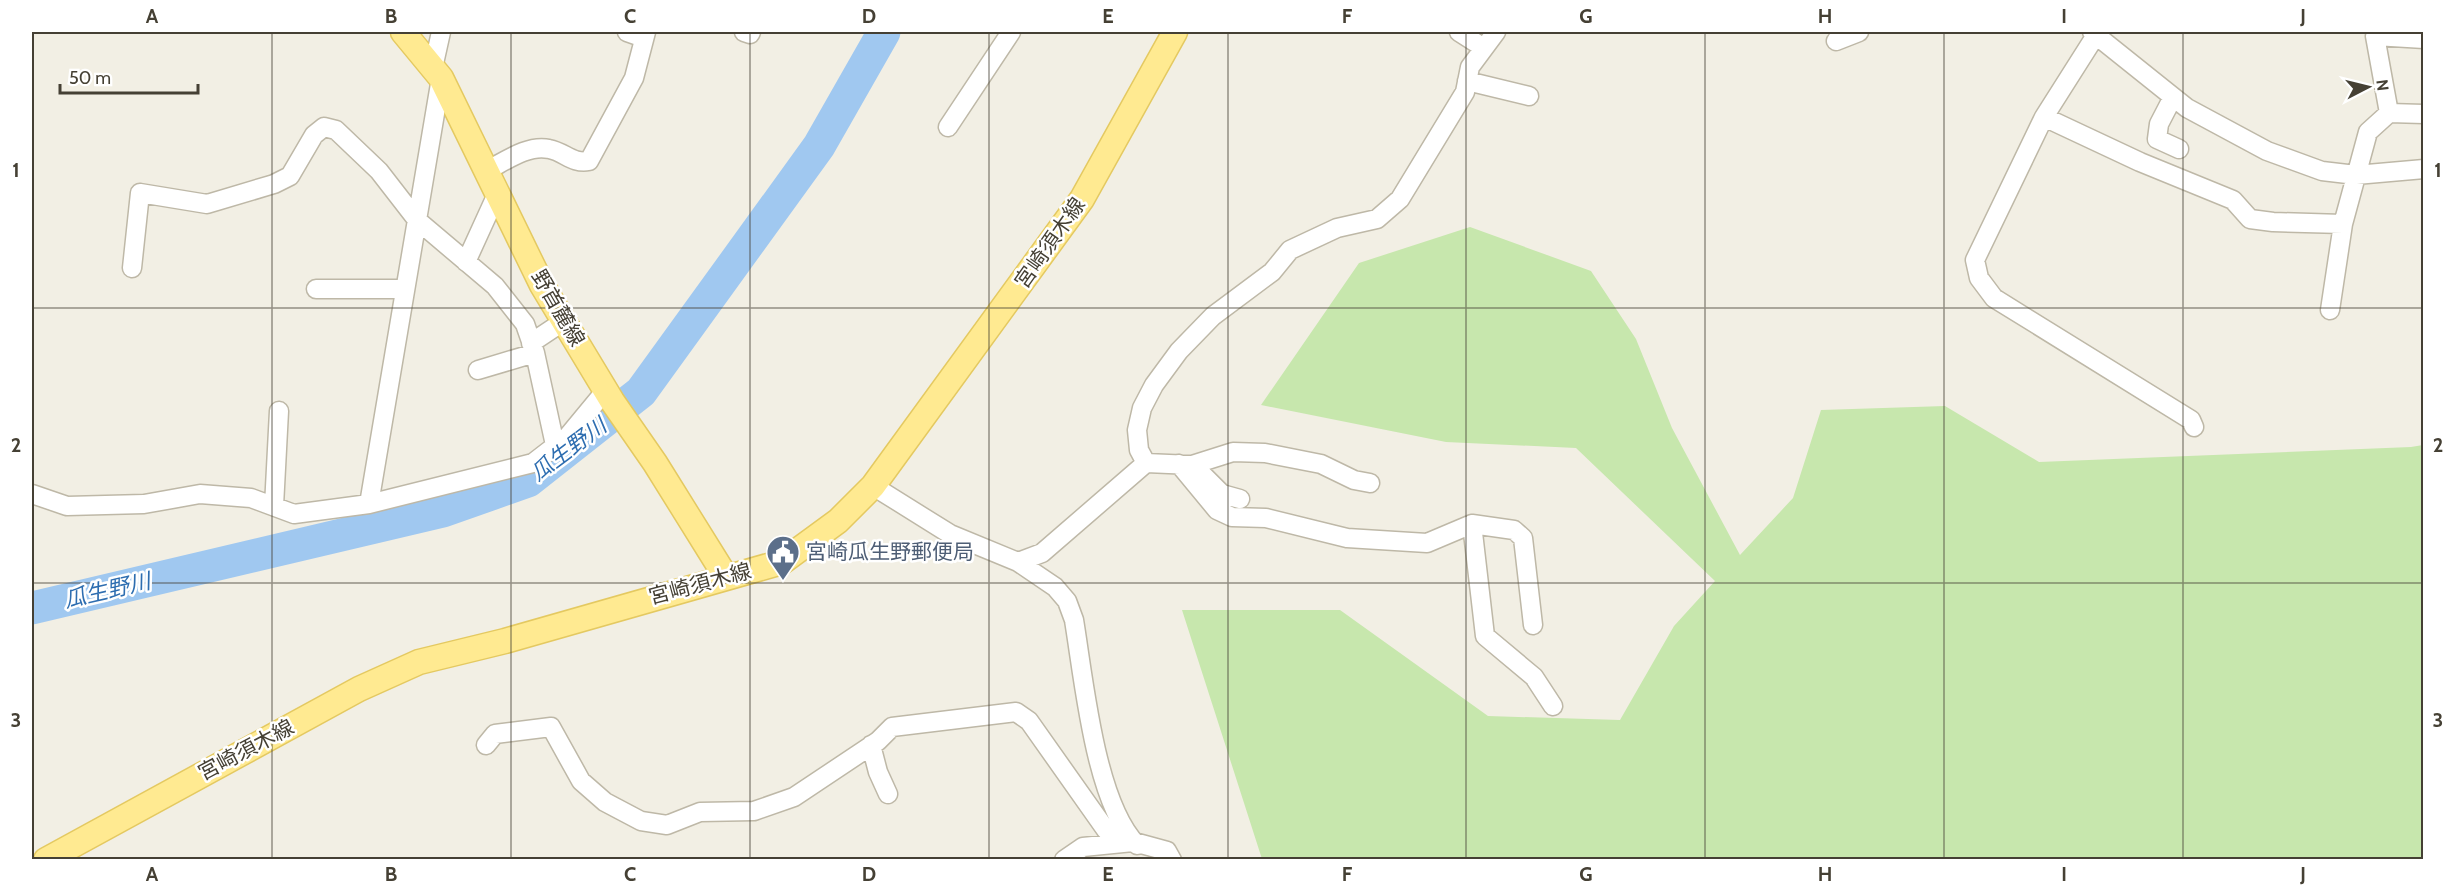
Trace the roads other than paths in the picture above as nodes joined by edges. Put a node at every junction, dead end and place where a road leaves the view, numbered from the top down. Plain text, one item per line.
1 (403, 32) edge
2 (441, 32) edge
3 (744, 32) edge
4 (751, 32) edge
5 (1011, 32) edge
6 (1175, 32) edge
7 (1459, 32) edge
8 (1496, 32) edge
9 (1859, 32) edge
10 (2094, 33) edge
11 (639, 34) edge
12 (2424, 39) edge
13 (1836, 41) dead end
14 (1484, 48) junction
15 (436, 73) junction
16 (1467, 81) junction
17 (1529, 96) dead end
18 (2173, 96) junction
19 (2389, 113) junction
20 (2424, 114) edge
21 (2044, 117) junction
22 (948, 128) dead end
23 (2179, 149) dead end
24 (2140, 162) junction
25 (2424, 169) edge
26 (486, 171) junction
27 (2356, 175) junction
28 (497, 194) junction
29 (2195, 197) dead end
30 (417, 220) junction
31 (2343, 224) junction
32 (466, 262) junction
33 (132, 268) dead end
34 (316, 289) dead end
35 (405, 289) junction
36 (2330, 310) dead end
37 (564, 321) junction
38 (533, 348) junction
39 (478, 370) dead end
40 (609, 395) junction
41 (279, 411) dead end
42 (2194, 427) dead end
43 (555, 445) junction
44 (1146, 463) junction
45 (1186, 465) junction
46 (1370, 483) dead end
47 (873, 486) junction
48 (32, 494) edge
49 (1240, 499) dead end
50 (369, 504) junction
51 (274, 506) junction
52 (1472, 524) junction
53 (1018, 562) junction
54 (726, 578) junction
55 (1533, 625) dead end
56 (1553, 706) dead end
57 (486, 745) dead end
58 (872, 746) junction
59 (888, 794) dead end
60 (1134, 842) junction
61 (46, 860) edge
62 (1065, 860) edge
63 (1153, 860) edge
64 (1172, 860) edge

1 - 15 main road, 野首麓線
2 - 15 street
3 - 4 street
5 - 22 street
6 - 47 main road, 宮崎須木線
7 - 14 street
8 - 14 street
9 - 13 street
10 - 18 street
10 - 21 street
11 - 26 street
12 - 19 street
14 - 16 street
15 - 26 main road, 野首麓線
15 - 30 street
16 - 17 street
16 - 44 street
18 - 23 street
18 - 27 street
19 - 20 street
19 - 27 street
21 - 24 street
21 - 42 street
24 - 29 street
24 - 31 street
25 - 27 street
26 - 28 main road, 野首麓線
27 - 31 street
28 - 32 street
28 - 37 main road, 野首麓線
30 - 32 street
30 - 33 street
30 - 35 street
31 - 36 street
32 - 38 street
34 - 35 street
35 - 50 street
37 - 38 street
37 - 40 main road, 野首麓線
38 - 39 street
38 - 43 street
40 - 43 street
40 - 54 main road, 野首麓線
41 - 51 street
43 - 50 street
44 - 45 street
44 - 53 street
45 - 46 street
45 - 49 street
45 - 52 street
47 - 53 street
47 - 54 main road, 宮崎須木線
48 - 51 street
50 - 51 street
52 - 55 street
52 - 56 street
53 - 60 street
54 - 61 main road, 宮崎須木線
57 - 58 street
58 - 59 street
58 - 60 street
60 - 62 street
60 - 63 street
60 - 64 street

